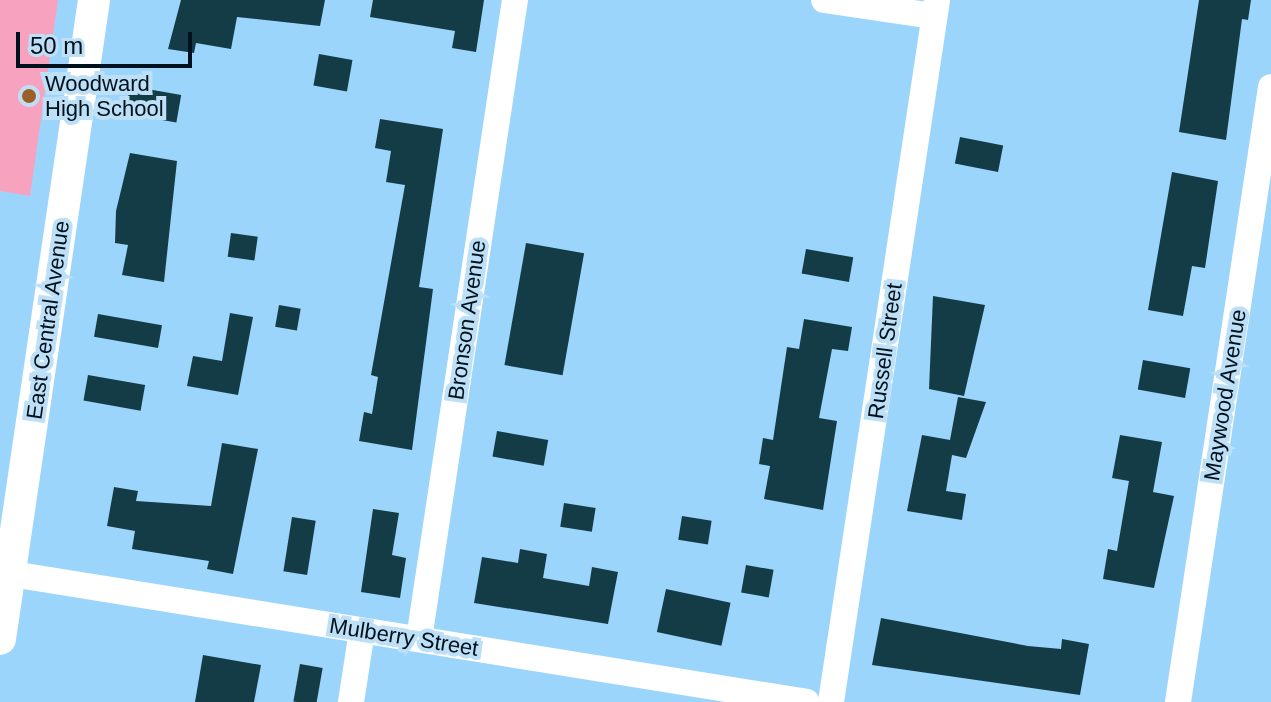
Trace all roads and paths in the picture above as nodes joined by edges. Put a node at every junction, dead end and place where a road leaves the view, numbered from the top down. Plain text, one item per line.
1 (94, 0) edge
2 (515, 0) edge
3 (824, 0) edge
4 (935, 8) edge
5 (1271, 87) edge
6 (5, 572) edge
7 (362, 631) junction
8 (0, 639) edge
9 (419, 639) junction
10 (706, 694) edge
11 (351, 702) edge
12 (807, 702) edge
13 (831, 702) edge
14 (1178, 702) edge

1 - 6 street, East Central Avenue
2 - 9 street, Bronson Avenue
3 - 4 street
4 - 13 street, Russell Street
5 - 14 street, Maywood Avenue
6 - 7 street, Mulberry Street
6 - 8 street, East Central Avenue
7 - 9 street, Mulberry Street
7 - 11 street
9 - 10 street, Mulberry Street
10 - 12 street, Mulberry Street

